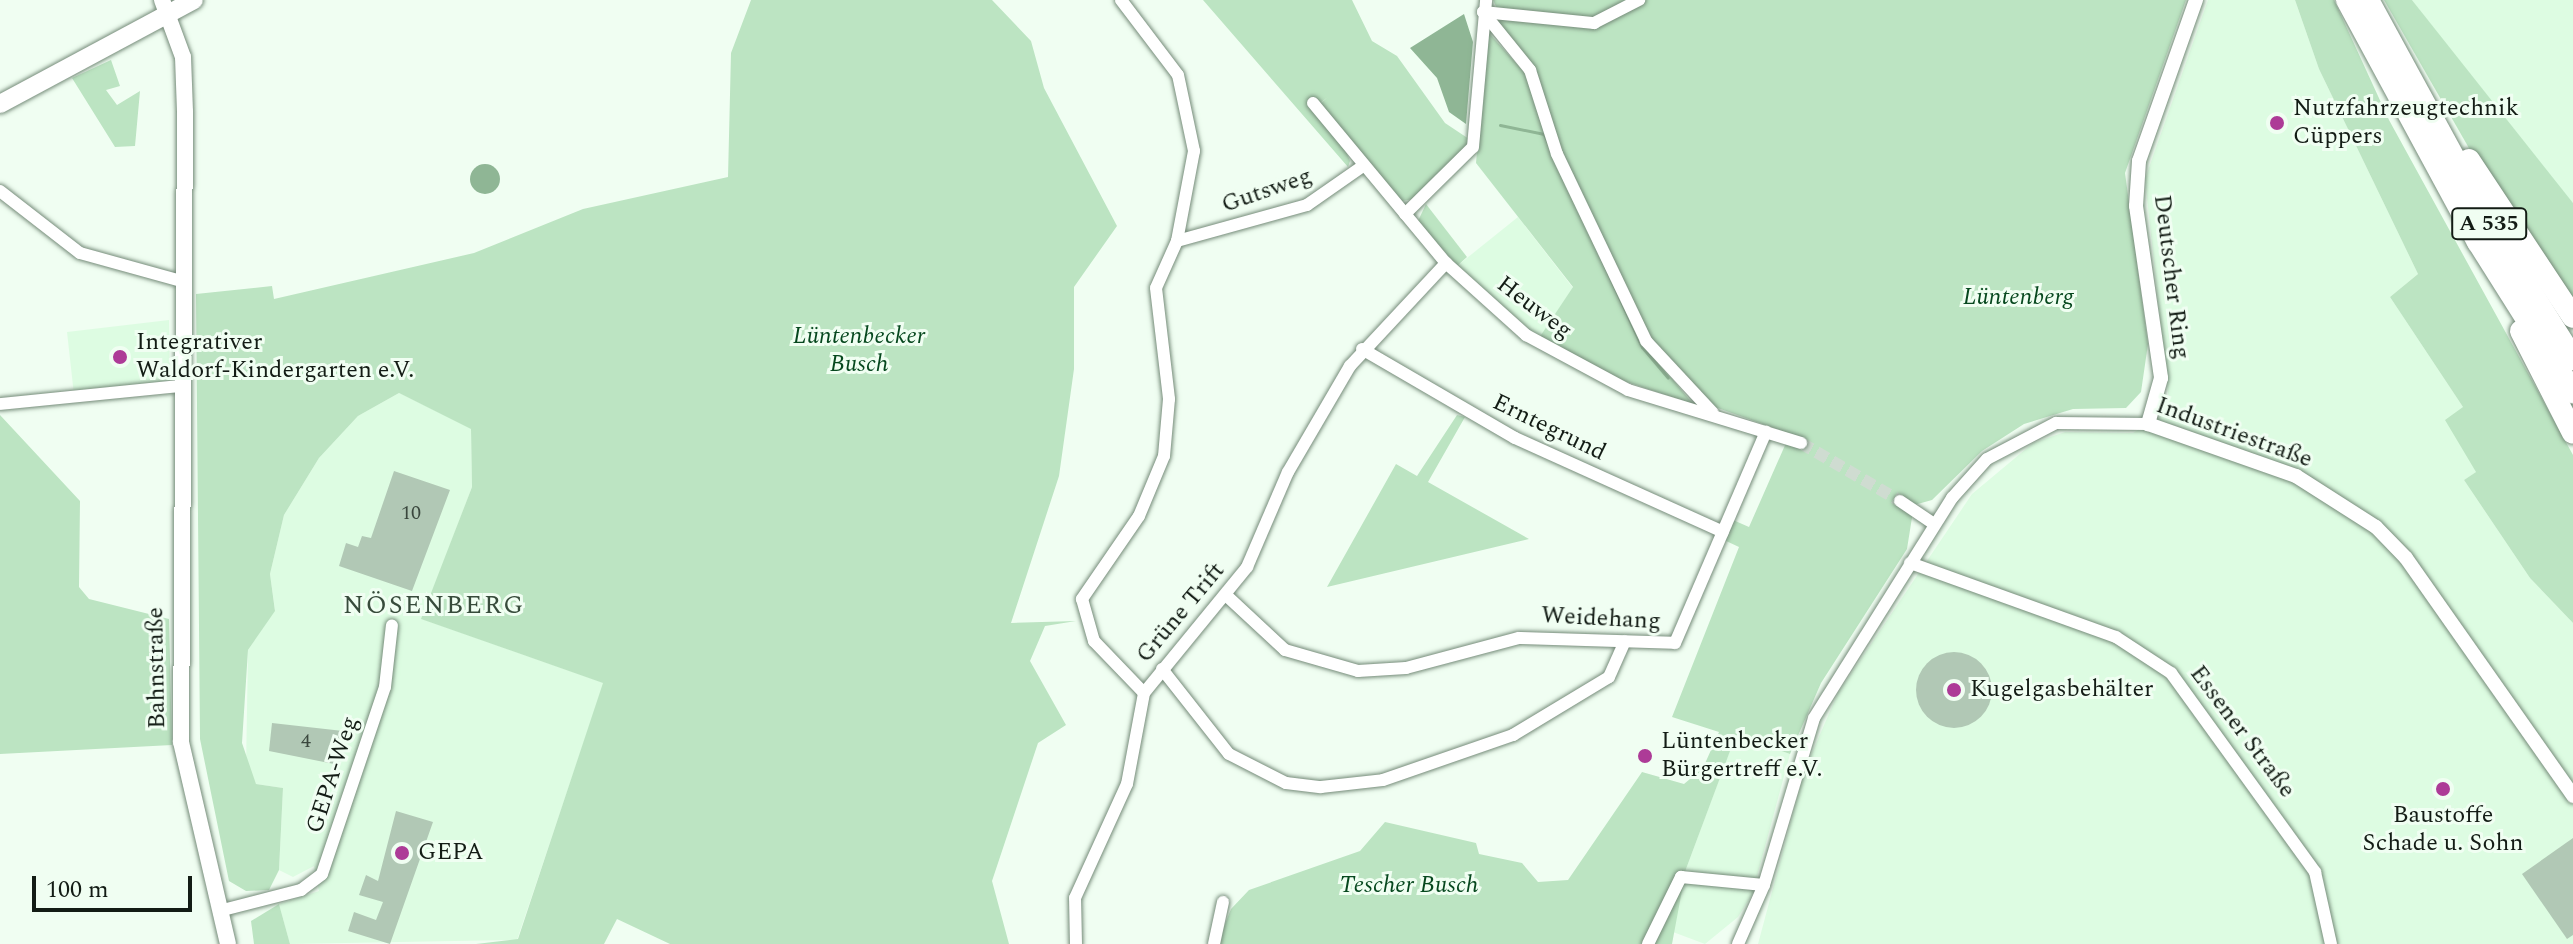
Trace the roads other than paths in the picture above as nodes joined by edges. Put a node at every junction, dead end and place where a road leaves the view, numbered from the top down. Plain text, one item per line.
1 (194, 0) edge
2 (1121, 0) edge
3 (1639, 0) edge
4 (2196, 0) edge
5 (2347, 0) edge
6 (2368, 0) edge
7 (1484, 6) edge
8 (165, 7) edge
9 (2413, 85) junction
10 (1313, 103) dead end
11 (0, 104) edge
12 (1363, 166) junction
13 (0, 191) edge
14 (1405, 214) junction
15 (1177, 241) junction
16 (1446, 263) junction
17 (181, 281) junction
18 (2502, 281) junction
19 (2573, 317) edge
20 (1362, 349) junction
21 (2573, 359) edge
22 (181, 386) junction
23 (2573, 392) edge
24 (0, 404) edge
25 (1716, 416) junction
26 (2148, 424) junction
27 (1766, 432) junction
28 (2573, 433) edge
29 (1801, 443) tunnel mouth
30 (1900, 501) tunnel mouth
31 (1933, 523) junction
32 (1723, 532) junction
33 (1910, 563) junction
34 (1228, 597) junction
35 (392, 625) dead end
36 (1625, 641) junction
37 (1162, 669) junction
38 (1144, 693) junction
39 (2573, 796) edge
40 (1764, 885) junction
41 (1223, 902) dead end
42 (219, 911) junction
43 (228, 944) edge
44 (1076, 944) edge
45 (1214, 944) edge
46 (1648, 944) edge
47 (1738, 944) edge
48 (2331, 944) edge

1 - 8 main road
2 - 15 street
3 - 7 street
4 - 26 street, Deutscher Ring
5 - 18 highway, A 535
6 - 9 highway, A 535
7 - 14 street
7 - 25 street
8 - 11 main road
8 - 17 main road, Bahnstraße
9 - 19 highway
9 - 21 highway, A 535
10 - 12 street, Heuweg
12 - 14 street, Heuweg
12 - 15 street, Gutsweg
13 - 17 street
14 - 16 street, Heuweg
15 - 38 street
16 - 20 street, Grüne Trift
16 - 25 street, Heuweg
17 - 22 main road, Bahnstraße
18 - 23 highway, A 535
18 - 28 highway
20 - 32 street, Erntegrund
20 - 34 street, Grüne Trift
22 - 24 street
22 - 42 main road, Bahnstraße
25 - 27 street, Heuweg
26 - 31 street, Industriestraße
26 - 39 street, Industriestraße
27 - 29 street, Heuweg
27 - 32 street, Weidehang
30 - 31 street
31 - 33 street, Industriestraße
32 - 36 street, Weidehang
33 - 40 street, Industriestraße
33 - 48 street, Essener Straße
34 - 36 street, Weidehang
34 - 37 street, Grüne Trift
35 - 42 street, GEPA-Weg
36 - 37 street
37 - 38 street, Grüne Trift
38 - 44 street, Grüne Trift
40 - 46 street
40 - 47 street, Industriestraße
41 - 45 street
42 - 43 main road, Bahnstraße

